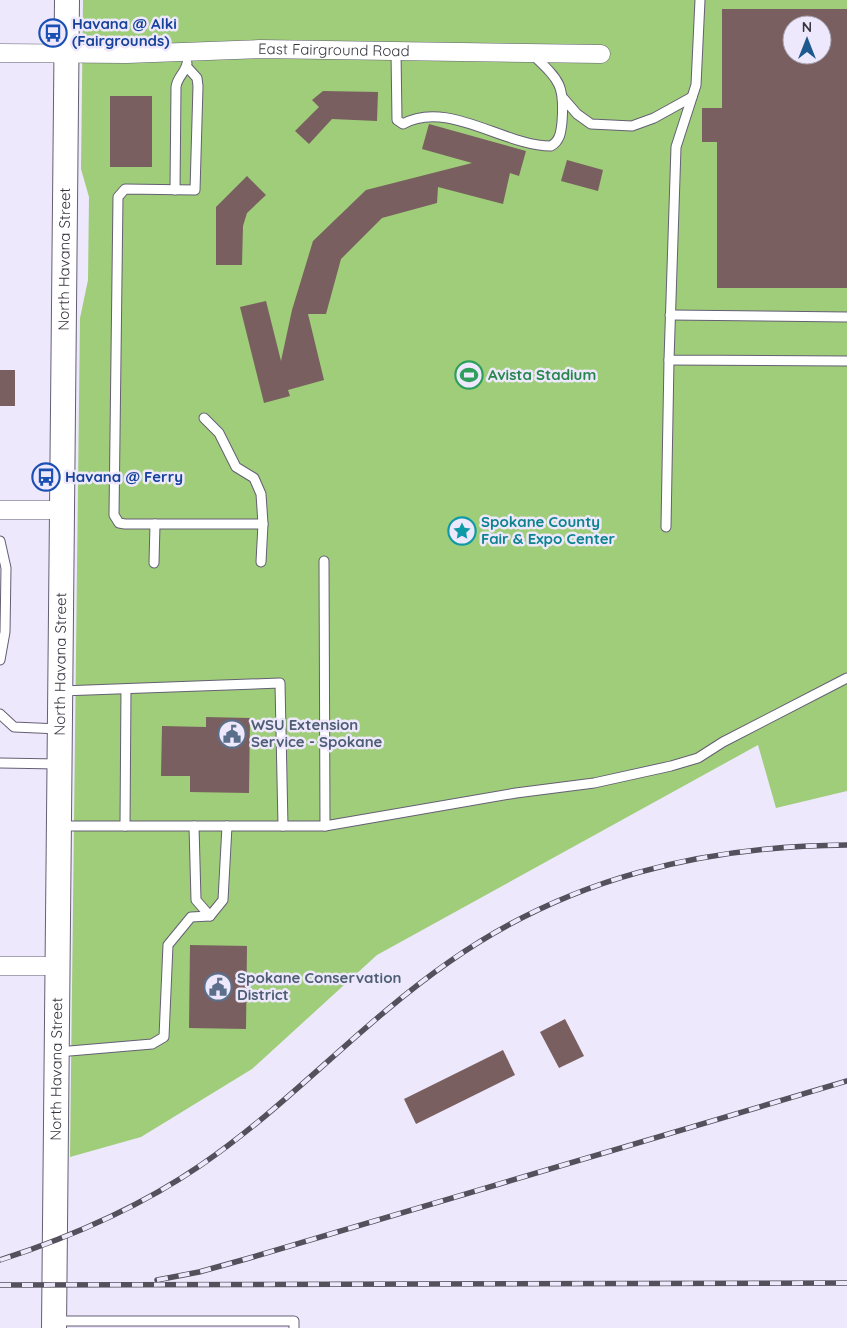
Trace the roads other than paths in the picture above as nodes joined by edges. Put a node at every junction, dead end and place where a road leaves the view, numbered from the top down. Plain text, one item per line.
1 (67, 0) edge
2 (700, 0) edge
3 (396, 52) junction
4 (0, 53) edge
5 (66, 53) junction
6 (531, 53) junction
7 (601, 54) dead end
8 (187, 60) junction
9 (692, 97) junction
10 (564, 99) junction
11 (175, 190) junction
12 (670, 315) junction
13 (847, 317) edge
14 (670, 360) junction
15 (847, 361) edge
16 (204, 418) dead end
17 (0, 510) edge
18 (60, 510) junction
19 (0, 515) edge
20 (155, 524) junction
21 (263, 524) junction
22 (666, 527) dead end
23 (0, 541) edge
24 (324, 561) dead end
25 (262, 562) dead end
26 (154, 564) dead end
27 (3, 566) edge
28 (0, 660) edge
29 (847, 678) edge
30 (126, 689) junction
31 (59, 691) junction
32 (0, 714) edge
33 (59, 729) junction
34 (0, 763) edge
35 (59, 764) junction
36 (58, 826) junction
37 (125, 826) junction
38 (194, 826) junction
39 (227, 826) junction
40 (283, 826) junction
41 (325, 826) junction
42 (210, 916) junction
43 (0, 966) edge
44 (56, 966) junction
45 (55, 1052) junction
46 (54, 1325) edge
47 (294, 1328) edge

1 - 5 street, North Havana Street
2 - 9 lane
3 - 6 street, East Fairground Road
3 - 8 street, East Fairground Road
3 - 10 lane
4 - 5 street, East Fairground Road
5 - 8 street, East Fairground Road
5 - 18 street, North Havana Street
6 - 7 street, East Fairground Road
6 - 10 lane
8 - 11 lane
8 - 11 lane
9 - 10 lane
9 - 12 lane
11 - 20 lane
12 - 13 lane
12 - 14 lane
14 - 15 lane
14 - 22 lane
16 - 21 lane
17 - 18 street
17 - 19 lane
18 - 31 street, North Havana Street
20 - 21 lane
20 - 26 lane
21 - 25 lane
23 - 27 lane
24 - 41 lane
27 - 28 lane
29 - 41 lane
30 - 31 lane
30 - 37 lane
30 - 40 lane
31 - 33 street, North Havana Street
32 - 33 lane
33 - 35 street, North Havana Street
34 - 35 lane
35 - 36 street, North Havana Street
36 - 37 lane
36 - 44 street, North Havana Street
37 - 38 lane
38 - 39 lane
38 - 42 lane
39 - 40 lane
39 - 42 lane
40 - 41 lane
42 - 45 lane
43 - 44 street
44 - 45 street, North Havana Street
45 - 46 street, North Havana Street
46 - 47 lane

